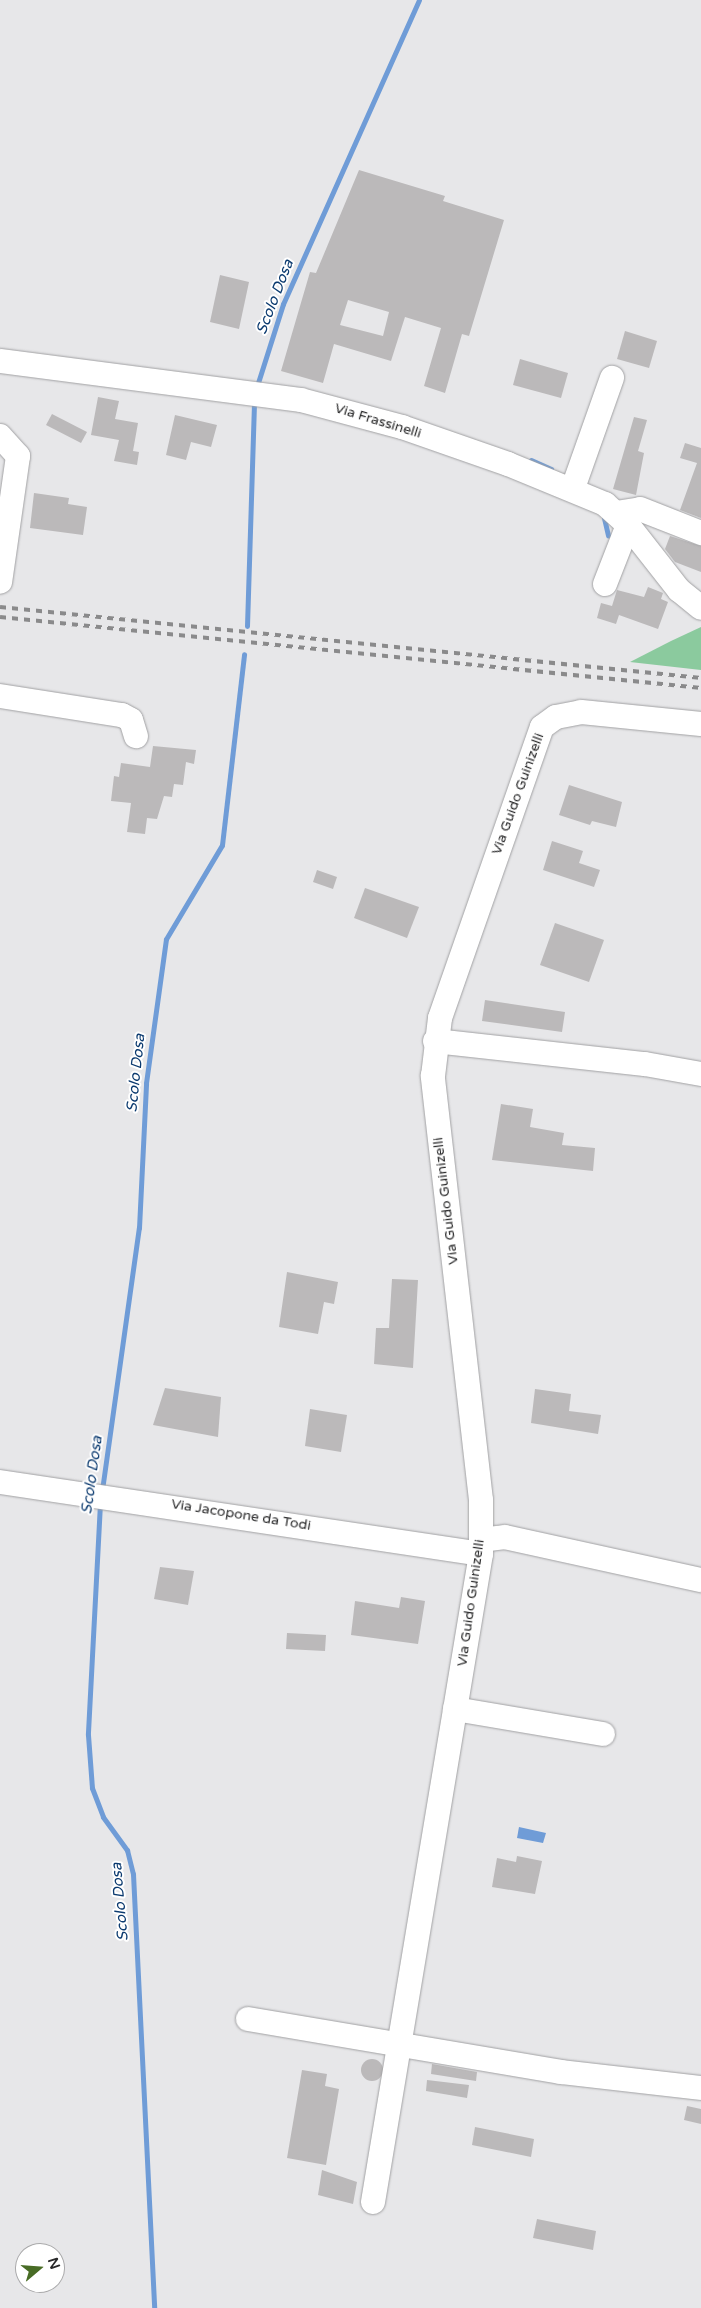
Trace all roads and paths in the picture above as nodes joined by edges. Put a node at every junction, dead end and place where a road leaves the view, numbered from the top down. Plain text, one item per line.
1 (0, 361) edge
2 (612, 378) dead end
3 (0, 436) edge
4 (572, 488) junction
5 (622, 519) junction
6 (701, 533) edge
7 (0, 582) edge
8 (605, 584) dead end
9 (701, 608) edge
10 (0, 696) edge
11 (701, 724) edge
12 (136, 736) dead end
13 (435, 1041) junction
14 (701, 1074) edge
15 (0, 1482) edge
16 (481, 1547) junction
17 (701, 1580) edge
18 (455, 1709) junction
19 (602, 1734) dead end
20 (248, 2019) dead end
21 (396, 2043) junction
22 (701, 2088) edge
23 (373, 2202) dead end

1 - 4 street, Via Frassinelli
2 - 4 street
3 - 7 street
4 - 5 street, Via Frassinelli
5 - 6 street
5 - 8 street
5 - 9 street, Via Frassinelli
10 - 12 street
11 - 13 street, Via Guido Guinizelli
13 - 14 street
13 - 16 street, Via Guido Guinizelli
15 - 16 street, Via Jacopone da Todi
16 - 17 street, Via Jacopone da Todi
16 - 18 street, Via Guido Guinizelli
18 - 19 street
18 - 21 street, Via Guido Guinizelli
20 - 21 street
21 - 22 street
21 - 23 street, Via Guido Guinizelli

